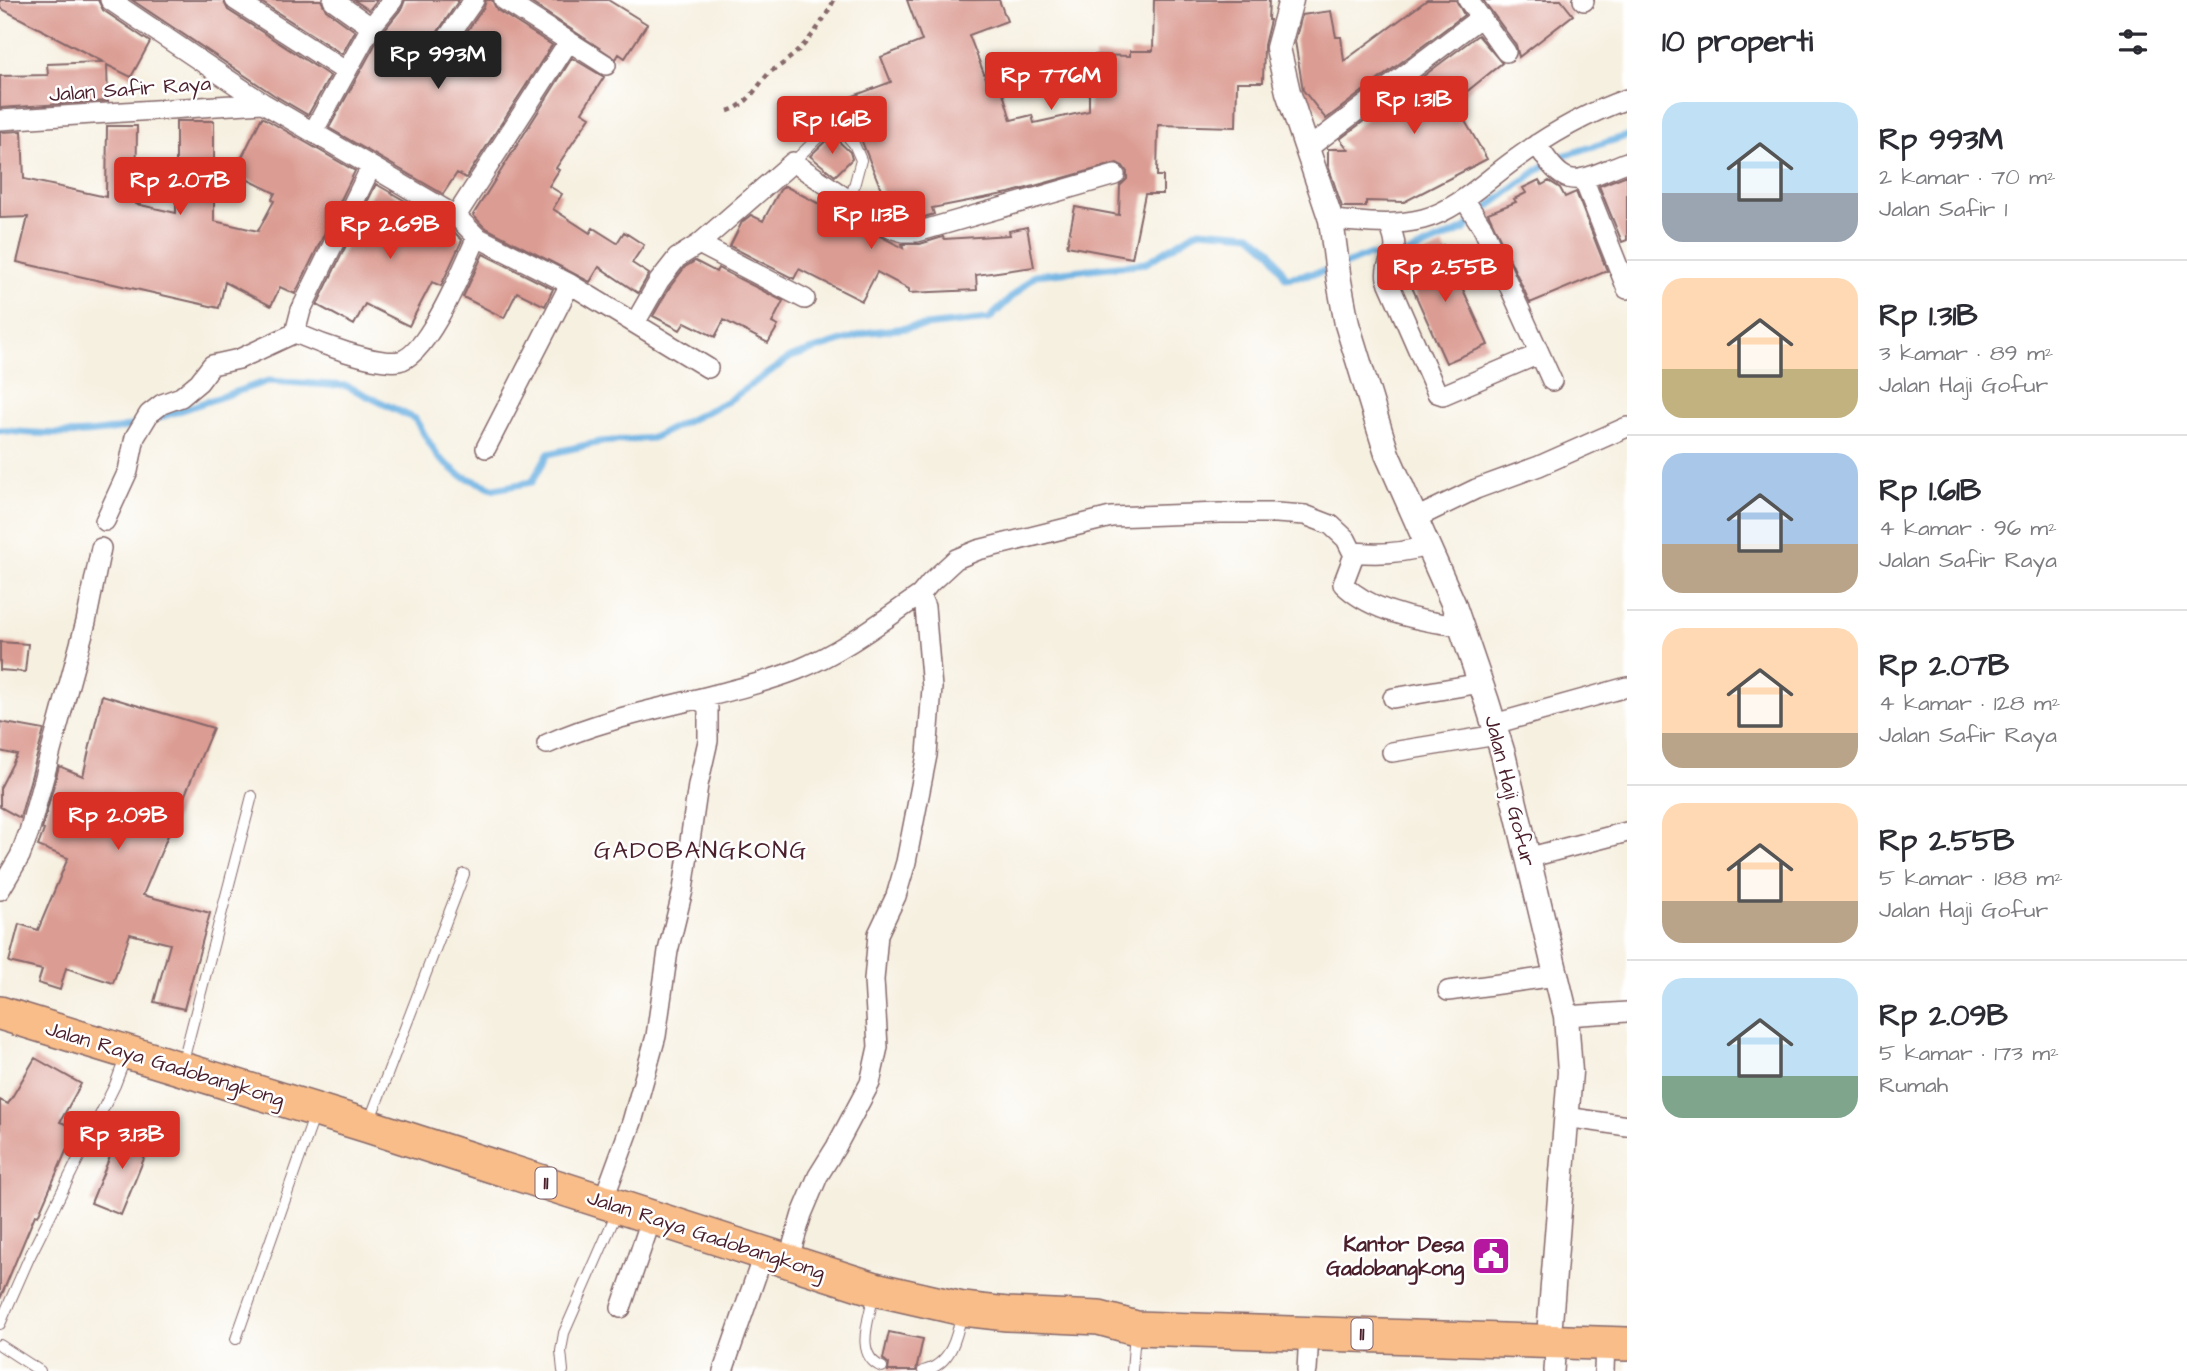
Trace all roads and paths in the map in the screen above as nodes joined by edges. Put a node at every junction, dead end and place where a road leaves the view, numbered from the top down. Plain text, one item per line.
1 (110, 0) edge
2 (235, 0) edge
3 (333, 0) edge
4 (393, 0) edge
5 (474, 0) edge
6 (505, 0) edge
7 (834, 0) edge
8 (1291, 0) edge
9 (1468, 0) edge
10 (1481, 17) junction
11 (371, 27) junction
12 (569, 41) junction
13 (443, 44) dead end
14 (1506, 52) dead end
15 (606, 65) dead end
16 (345, 74) junction
17 (1627, 99) edge
18 (263, 103) junction
19 (728, 111) dead end
20 (0, 120) edge
21 (313, 132) junction
22 (1307, 149) junction
23 (1545, 156) junction
24 (793, 162) junction
25 (1627, 162) edge
26 (371, 167) junction
27 (1115, 175) dead end
28 (1583, 178) junction
29 (850, 201) junction
30 (1471, 209) junction
31 (456, 216) junction
32 (1331, 220) junction
33 (1389, 225) junction
34 (478, 237) junction
35 (699, 244) junction
36 (570, 284) junction
37 (1627, 289) edge
38 (805, 299) dead end
39 (635, 323) junction
40 (295, 334) junction
41 (1539, 354) junction
42 (708, 368) dead end
43 (1552, 381) dead end
44 (1627, 427) edge
45 (486, 448) dead end
46 (1414, 519) junction
47 (106, 521) dead end
48 (1427, 546) junction
49 (101, 548) dead end
50 (1354, 552) junction
51 (920, 595) junction
52 (1462, 626) junction
53 (1481, 683) junction
54 (1627, 687) edge
55 (1393, 698) dead end
56 (700, 699) junction
57 (1495, 730) junction
58 (547, 744) dead end
59 (1392, 752) dead end
60 (252, 796) dead end
61 (1627, 832) edge
62 (1527, 858) junction
63 (464, 874) dead end
64 (0, 890) edge
65 (1556, 976) junction
66 (1448, 991) dead end
67 (1627, 1012) edge
68 (0, 1013) edge
69 (1566, 1016) junction
70 (128, 1052) junction
71 (181, 1069) junction
72 (317, 1111) junction
73 (1566, 1117) junction
74 (368, 1126) junction
75 (1627, 1126) edge
76 (611, 1204) junction
77 (652, 1217) junction
78 (776, 1257) junction
79 (875, 1289) junction
80 (621, 1308) dead end
81 (963, 1308) junction
82 (1099, 1318) junction
83 (0, 1324) edge
84 (1136, 1328) junction
85 (1309, 1332) junction
86 (236, 1339) dead end
87 (0, 1345) edge
88 (1553, 1345) edge
89 (1616, 1346) edge
90 (875, 1367) edge
91 (928, 1370) edge
92 (40, 1371) edge
93 (563, 1371) edge
94 (723, 1371) edge
95 (1132, 1371) edge
96 (1307, 1371) edge

1 - 18 street
2 - 16 street
3 - 11 street
4 - 11 street
5 - 13 street
6 - 12 street
7 - 19 path
8 - 22 street
9 - 10 street
10 - 14 street
10 - 22 street
11 - 16 street
12 - 15 street
12 - 31 street
16 - 21 street
17 - 23 street
18 - 20 street, Jalan Safir Raya
18 - 21 street
21 - 26 street
22 - 32 street
23 - 28 street
23 - 30 street
24 - 29 street
24 - 29 lane
24 - 35 street
25 - 28 street
26 - 31 street
26 - 40 street
27 - 29 street
28 - 37 street
30 - 33 street
30 - 41 street
31 - 34 street
32 - 33 street
32 - 46 street, Jalan Haji Gofur
33 - 41 street
34 - 36 street
34 - 40 street
35 - 38 street
35 - 39 street
36 - 39 street
36 - 45 street
39 - 42 street
40 - 47 street
41 - 43 street
44 - 46 street
46 - 48 street, Jalan Haji Gofur
48 - 50 street
48 - 52 street, Jalan Haji Gofur
49 - 64 street
50 - 51 street
50 - 52 street
51 - 56 street
51 - 78 street
52 - 53 street, Jalan Haji Gofur
53 - 55 street
53 - 57 street, Jalan Haji Gofur
54 - 57 street
56 - 58 street
56 - 76 street
57 - 59 street
57 - 62 street, Jalan Haji Gofur
60 - 71 lane
61 - 62 street
62 - 65 street, Jalan Haji Gofur
63 - 74 lane
65 - 66 street
65 - 69 street, Jalan Haji Gofur
67 - 69 street
68 - 70 highway, Jalan Raya Gadobangkong / 11
69 - 73 street, Jalan Haji Gofur
70 - 71 highway, Jalan Raya Gadobangkong / 11
70 - 83 lane
71 - 72 highway, Jalan Raya Gadobangkong / 11
72 - 74 highway, Jalan Raya Gadobangkong / 11
72 - 86 lane
73 - 75 street
73 - 88 street, Jalan Haji Gofur
74 - 76 highway, Jalan Raya Gadobangkong / 11
76 - 77 highway, Jalan Raya Gadobangkong / 11
76 - 93 lane
77 - 78 highway, Jalan Raya Gadobangkong / 11
77 - 80 street
78 - 79 highway, Jalan Raya Gadobangkong / 11
78 - 94 street
79 - 81 highway, Jalan Raya Gadobangkong / 11
79 - 90 lane
81 - 82 highway, Jalan Raya Gadobangkong / 11
81 - 91 lane
82 - 84 highway, Jalan Raya Gadobangkong / 11
82 - 88 highway, Jalan Raya Gadobangkong / 11
84 - 85 highway, Jalan Raya Gadobangkong / 11
84 - 95 lane
85 - 88 highway, Jalan Raya Gadobangkong / 11
85 - 96 street
87 - 92 lane
88 - 89 highway, Jalan Raya Gadobangkong / 11

